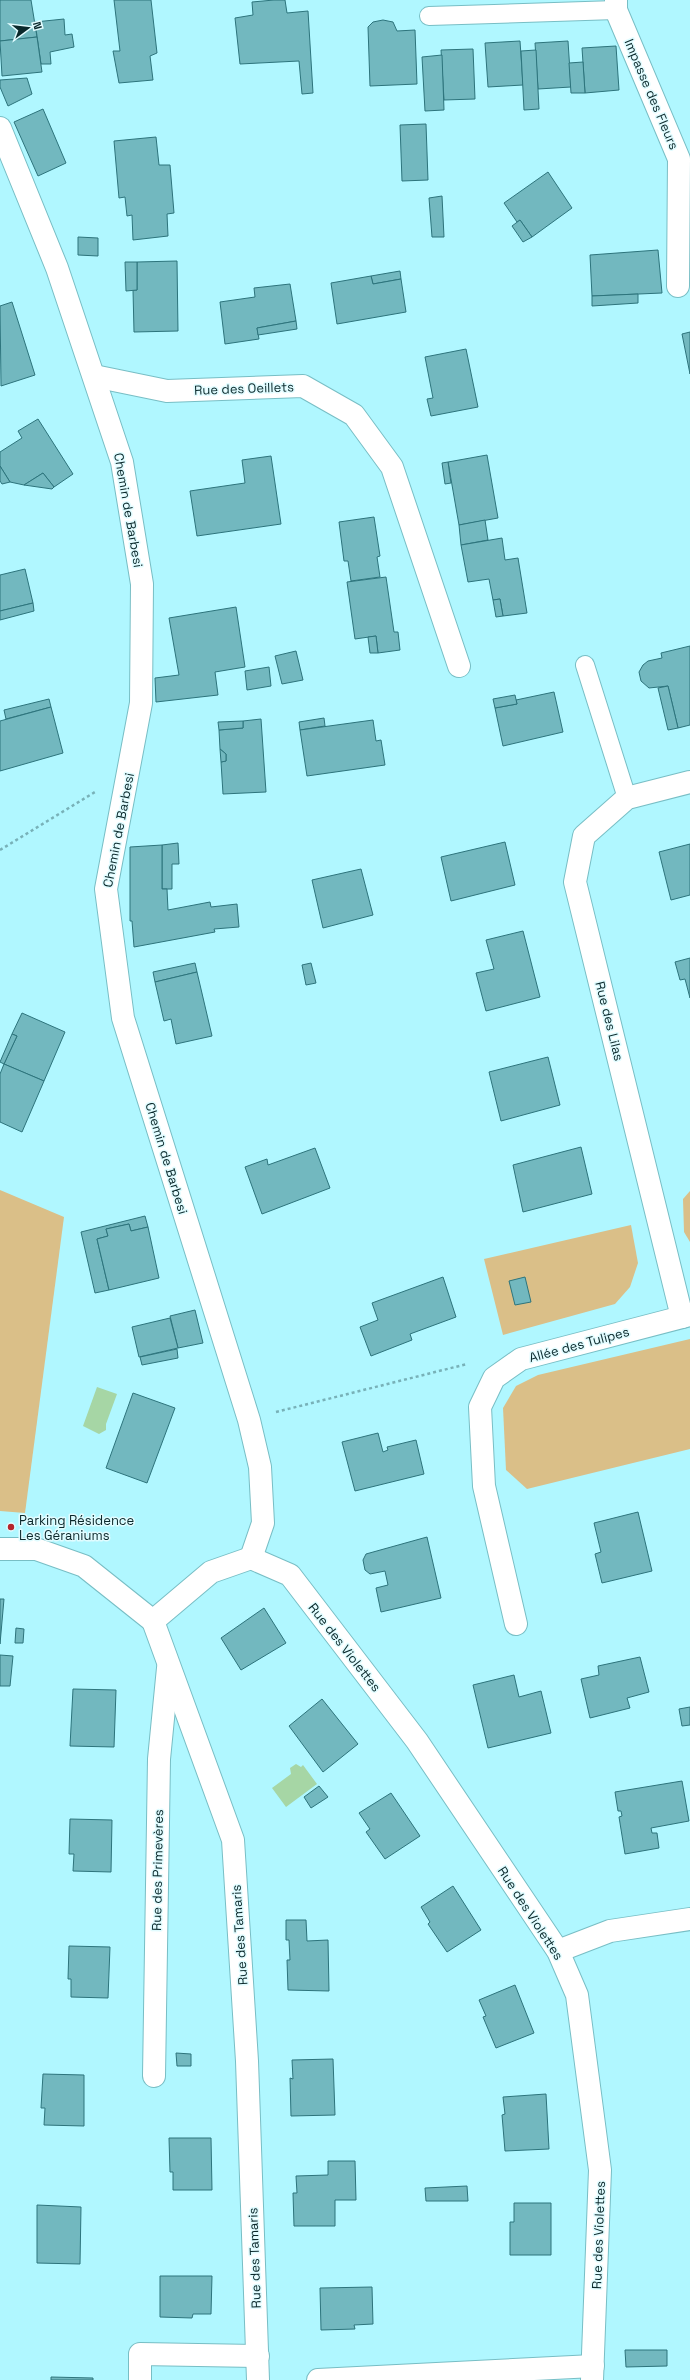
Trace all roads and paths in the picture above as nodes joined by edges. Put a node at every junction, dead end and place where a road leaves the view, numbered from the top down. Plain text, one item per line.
1 (616, 5) edge
2 (429, 16) dead end
3 (0, 128) edge
4 (678, 286) dead end
5 (94, 376) junction
6 (585, 665) dead end
7 (459, 666) dead end
8 (130, 771) junction
9 (690, 782) edge
10 (627, 798) junction
11 (0, 850) edge
12 (686, 1316) edge
13 (469, 1364) dead end
14 (302, 1406) dead end
15 (0, 1549) edge
16 (251, 1558) junction
17 (154, 1620) junction
18 (516, 1624) dead end
19 (168, 1664) junction
20 (690, 1919) edge
21 (558, 1951) junction
22 (154, 2076) dead end
23 (258, 2356) junction
24 (593, 2373) edge
25 (140, 2380) edge
26 (258, 2380) edge
27 (318, 2380) edge

1 - 2 lane
1 - 4 street, Impasse des Fleurs
3 - 5 street, Chemin de Barbesi
5 - 7 street, Rue des Oeillets
5 - 8 street, Chemin de Barbesi
6 - 10 lane
8 - 11 path
8 - 16 street, Chemin de Barbesi
9 - 10 street, Rue des Lilas
10 - 12 street, Rue des Lilas
12 - 18 street, Allée des Tulipes
13 - 14 path
15 - 17 street
16 - 17 street
16 - 21 street, Rue des Violettes
17 - 19 street, Rue des Tamaris
19 - 22 street, Rue des Primevères
19 - 23 street, Rue des Tamaris
20 - 21 street
21 - 24 street, Rue des Violettes
23 - 25 street
23 - 26 street, Rue des Tamaris
24 - 27 street

